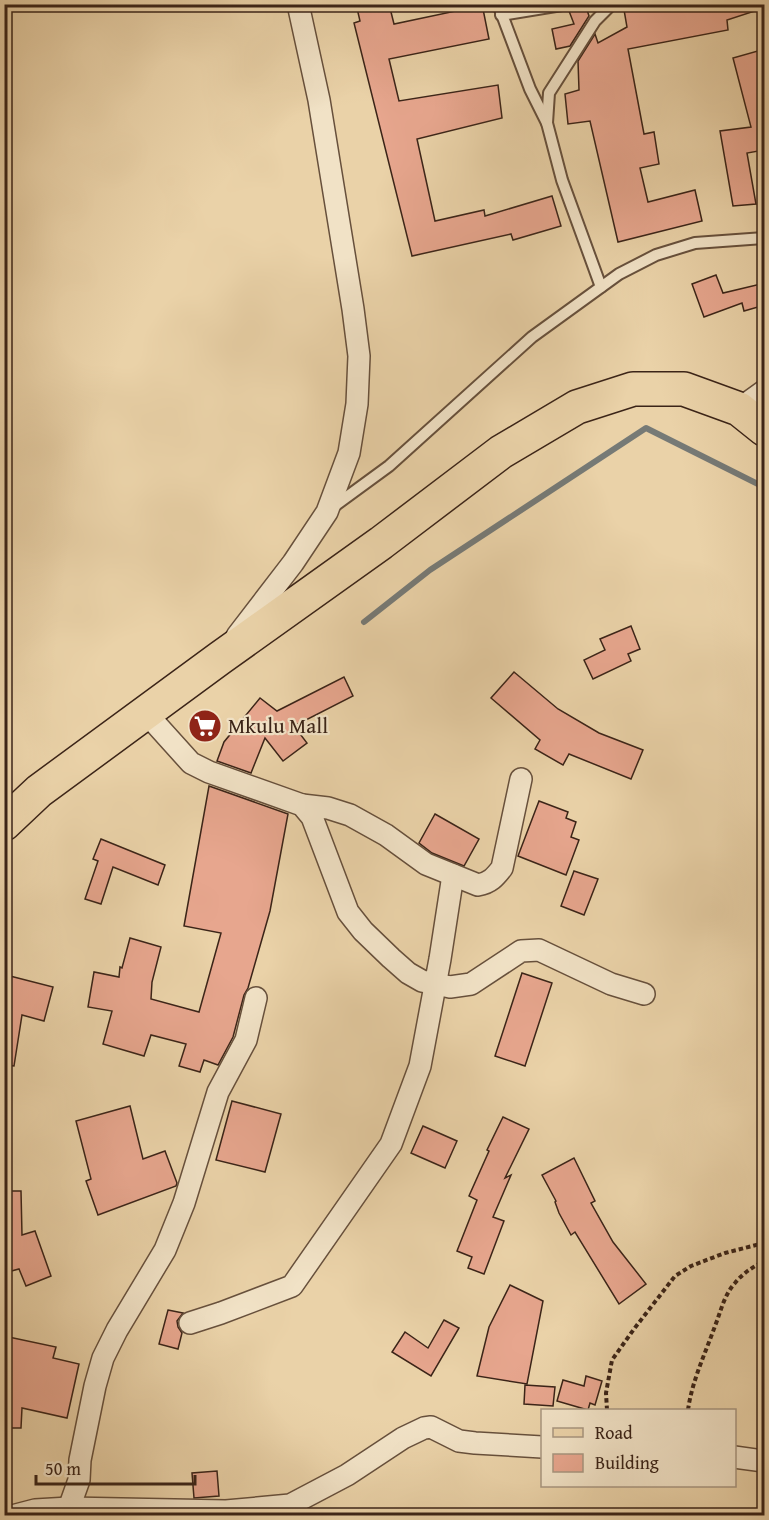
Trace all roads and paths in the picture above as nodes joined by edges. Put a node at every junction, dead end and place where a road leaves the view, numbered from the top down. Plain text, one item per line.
1 (298, 4) edge
2 (568, 4) edge
3 (612, 4) edge
4 (499, 10) edge
5 (547, 123) junction
6 (765, 238) edge
7 (601, 287) junction
8 (752, 400) edge
9 (765, 429) edge
10 (327, 512) junction
11 (220, 658) junction
12 (145, 712) junction
13 (521, 779) dead end
14 (302, 805) junction
15 (4, 824) edge
16 (453, 875) junction
17 (436, 984) junction
18 (644, 994) dead end
19 (256, 998) dead end
20 (765, 1243) edge
21 (765, 1261) edge
22 (190, 1323) dead end
23 (607, 1409) edge
24 (688, 1409) edge
25 (541, 1447) edge
26 (736, 1457) edge
27 (765, 1461) edge
28 (69, 1508) junction
29 (12, 1515) edge

1 - 10 street
2 - 4 lane
3 - 5 lane
4 - 5 lane
5 - 7 lane
6 - 7 lane
7 - 10 lane
8 - 9 main road
8 - 11 main road
10 - 11 street
11 - 12 main road
12 - 14 street
12 - 15 main road
13 - 16 street
14 - 16 street
14 - 17 street
16 - 17 street
17 - 18 street
17 - 22 street
19 - 28 street
20 - 23 path
21 - 24 path
25 - 28 street
26 - 27 street
28 - 29 street

